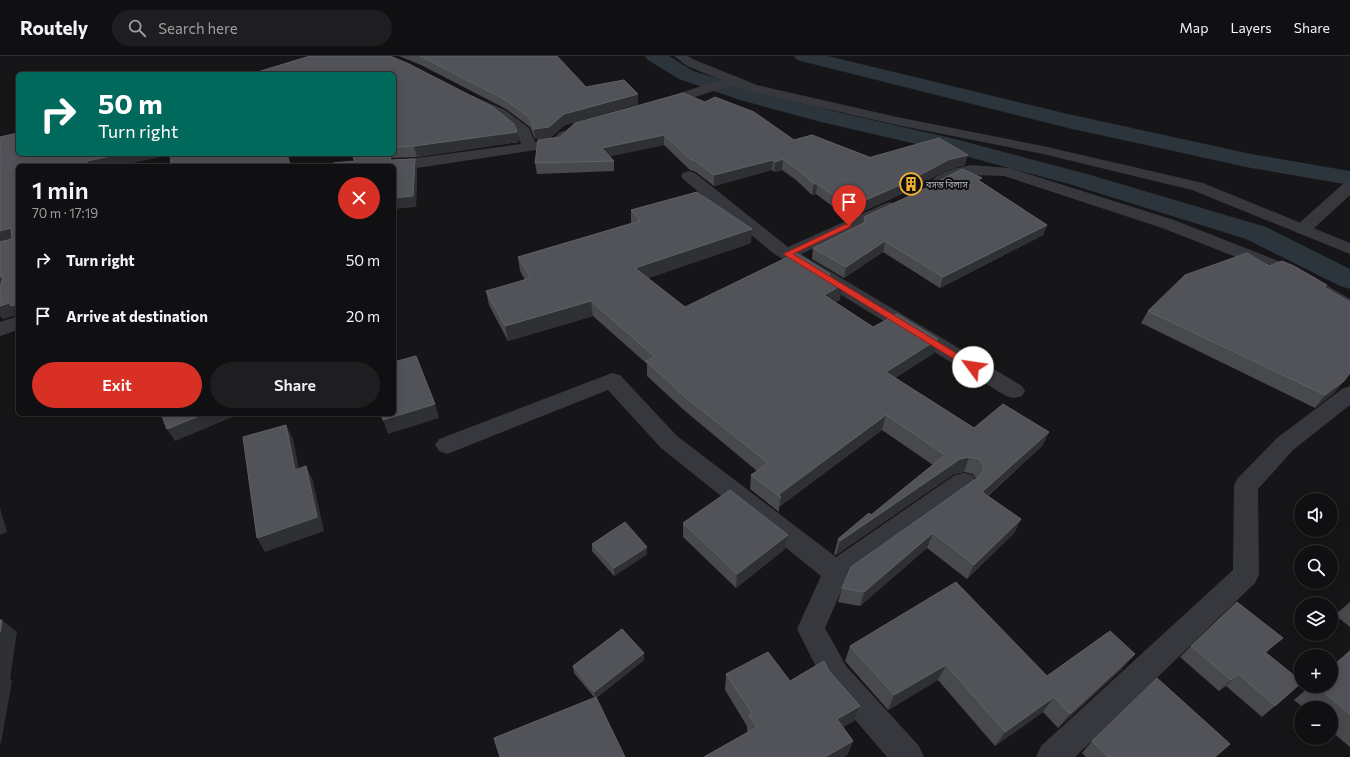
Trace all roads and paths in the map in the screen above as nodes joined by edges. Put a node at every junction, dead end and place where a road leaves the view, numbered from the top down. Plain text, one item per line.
1 (680, 56) edge
2 (733, 80) junction
3 (460, 93) edge
4 (644, 108) edge
5 (578, 126) edge
6 (529, 147) junction
7 (396, 165) edge
8 (688, 176) dead end
9 (1346, 188) edge
10 (924, 190) edge
11 (904, 200) edge
12 (1303, 229) junction
13 (1350, 249) edge
14 (787, 254) junction
15 (1350, 308) edge
16 (16, 323) edge
17 (0, 330) edge
18 (1014, 391) dead end
19 (1350, 394) edge
20 (447, 445) dead end
21 (964, 482) dead end
22 (836, 572) junction
23 (908, 757) edge
24 (1052, 757) edge

1 - 2 street
2 - 4 street
2 - 12 street
3 - 6 street
5 - 6 street
6 - 7 street
8 - 14 street
9 - 12 street
10 - 15 street
11 - 14 street
12 - 13 street
14 - 18 street
16 - 17 street
19 - 24 street
20 - 22 street
21 - 22 street
22 - 23 street

